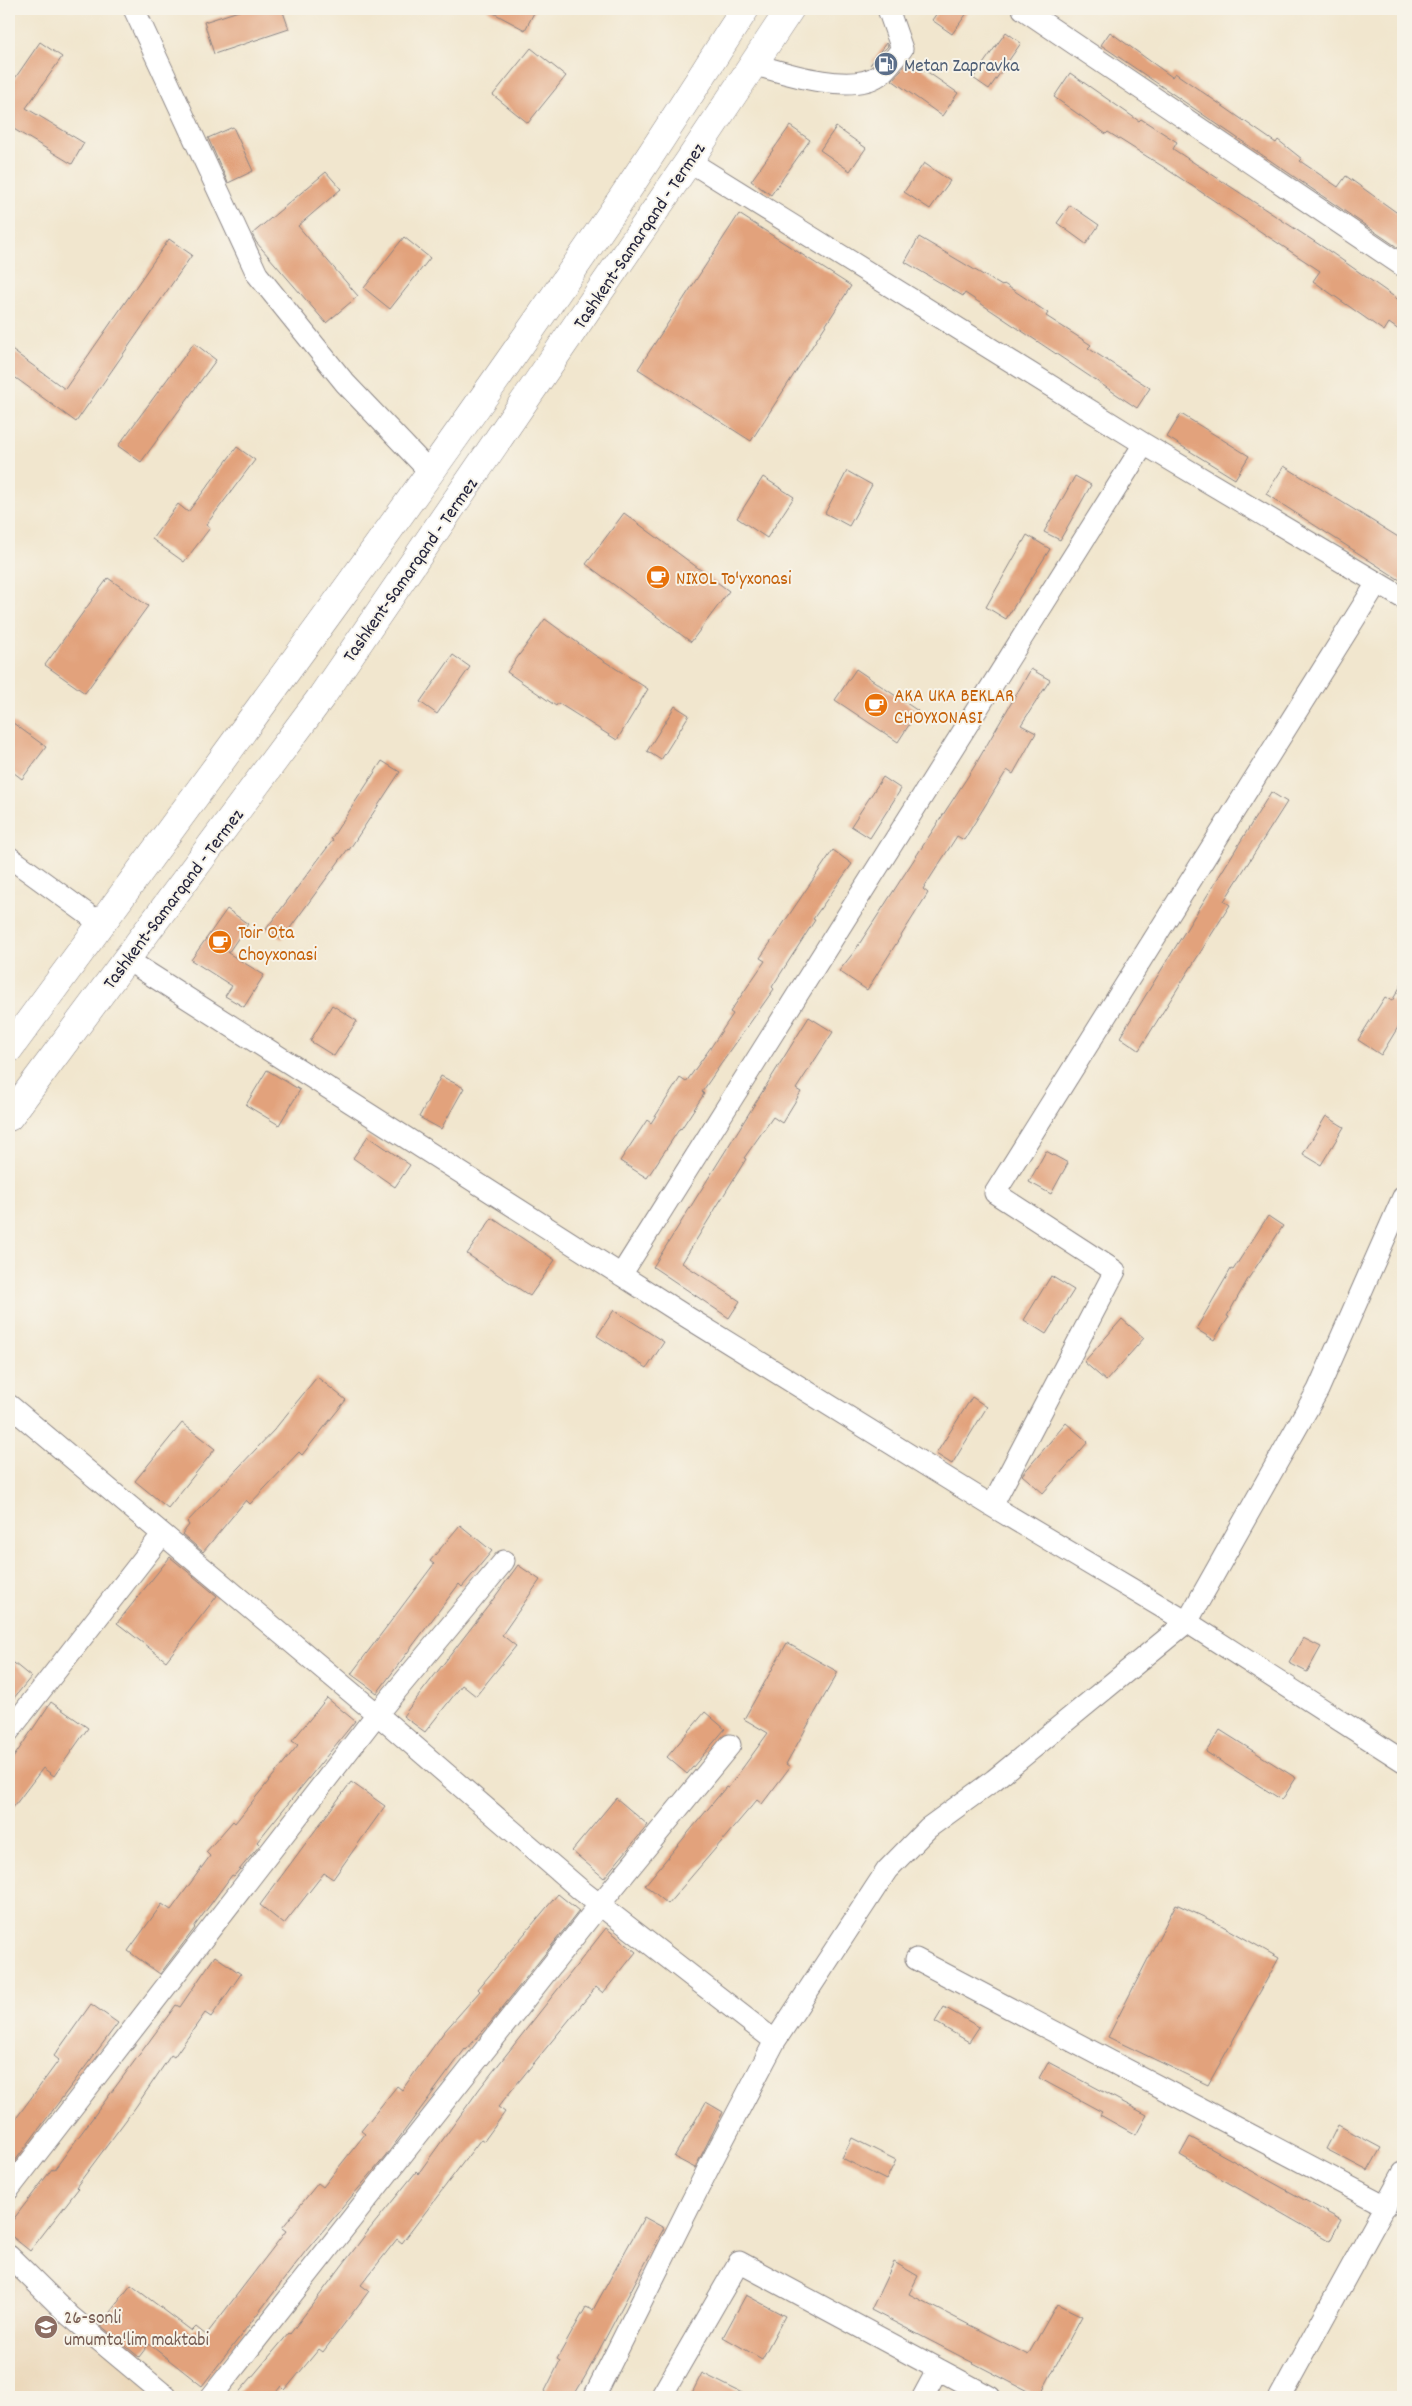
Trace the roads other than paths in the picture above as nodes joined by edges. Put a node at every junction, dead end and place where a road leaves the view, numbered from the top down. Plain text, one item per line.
1 (134, 9) edge
2 (745, 9) edge
3 (790, 9) edge
4 (888, 9) edge
5 (1023, 9) edge
6 (754, 64) junction
7 (689, 161) junction
8 (1403, 266) edge
9 (1144, 444) junction
10 (430, 472) junction
11 (1377, 583) junction
12 (1403, 598) edge
13 (9, 857) edge
14 (101, 924) junction
15 (126, 959) junction
16 (9, 1049) edge
17 (9, 1117) edge
18 (1403, 1197) edge
19 (621, 1276) junction
20 (9, 1405) edge
21 (992, 1506) junction
22 (162, 1535) junction
23 (504, 1561) dead end
24 (1188, 1622) junction
25 (377, 1714) junction
26 (9, 1731) edge
27 (730, 1745) dead end
28 (1403, 1761) edge
29 (600, 1904) junction
30 (916, 1959) dead end
31 (775, 2041) junction
32 (1403, 2173) edge
33 (9, 2189) edge
34 (1386, 2206) junction
35 (9, 2256) edge
36 (938, 2369) junction
37 (167, 2397) edge
38 (212, 2397) edge
39 (594, 2397) edge
40 (660, 2397) edge
41 (923, 2397) edge
42 (990, 2397) edge
43 (1280, 2397) edge

1 - 10 street
2 - 10 highway, Tashkent-Samarqand - Termez
3 - 6 highway, Tashkent-Samarqand - Termez
4 - 6 street
5 - 8 street
6 - 7 highway, Tashkent-Samarqand - Termez
7 - 9 street
7 - 15 highway, Tashkent-Samarqand - Termez
9 - 11 street
9 - 19 street
10 - 14 highway, Tashkent-Samarqand - Termez
11 - 12 street
11 - 21 street
13 - 14 street
14 - 16 highway, Tashkent-Samarqand - Termez
15 - 17 highway, Tashkent-Samarqand - Termez
15 - 19 street
18 - 24 street
19 - 21 street
20 - 22 street
21 - 24 street
22 - 25 street
22 - 26 street
23 - 25 street
24 - 28 street
24 - 31 street
25 - 29 street
25 - 33 street
27 - 29 street
29 - 31 street
29 - 38 street
30 - 34 street
31 - 39 street
32 - 34 street
34 - 43 street
35 - 37 street
36 - 40 street
36 - 41 street
36 - 42 street

